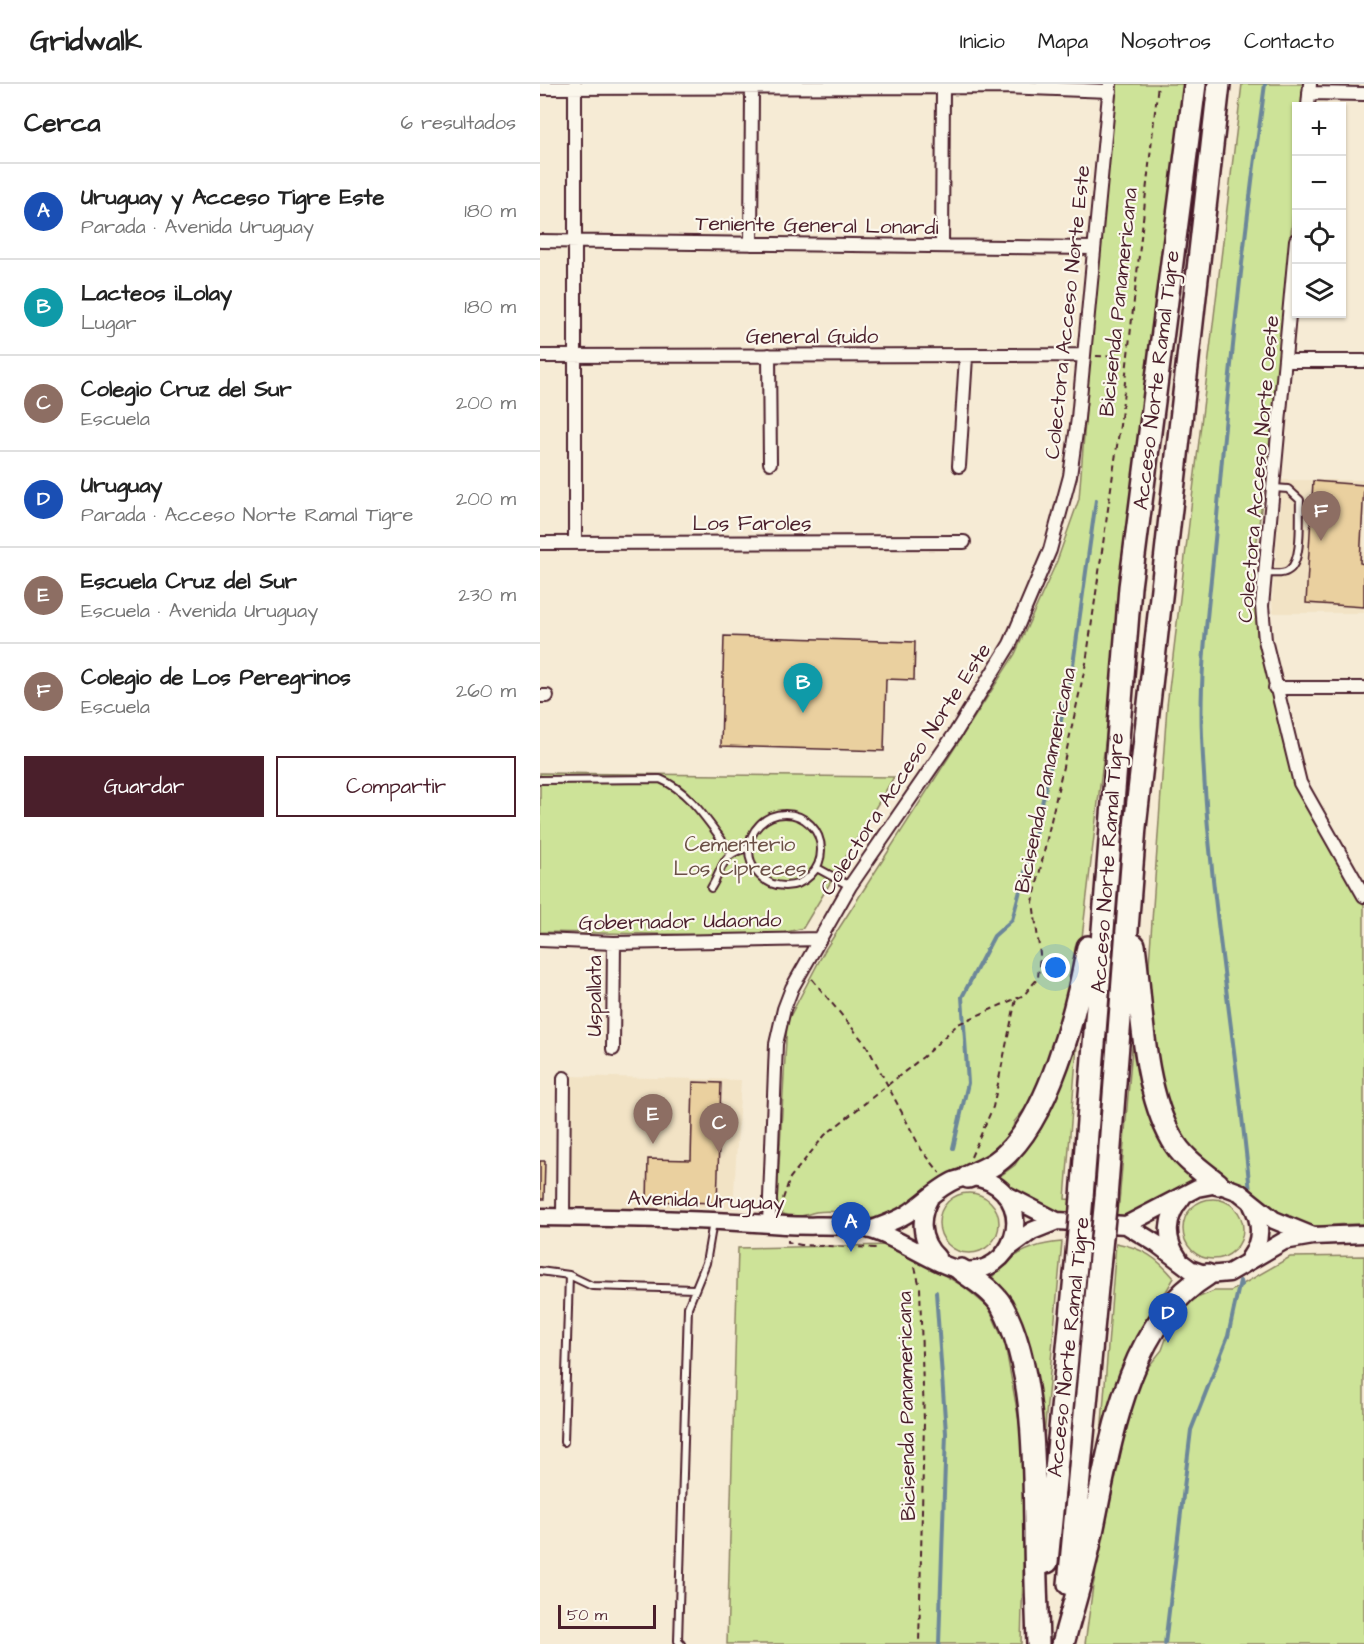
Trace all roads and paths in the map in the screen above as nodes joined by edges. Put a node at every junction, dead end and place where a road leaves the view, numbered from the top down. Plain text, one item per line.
1 (1158, 84) edge
2 (1195, 84) edge
3 (1219, 84) edge
4 (575, 86) edge
5 (730, 86) edge
6 (1003, 86) edge
7 (873, 87) edge
8 (1110, 87) edge
9 (540, 88) edge
10 (943, 88) junction
11 (752, 89) junction
12 (1310, 89) edge
13 (1364, 94) edge
14 (540, 241) edge
15 (574, 241) junction
16 (751, 244) junction
17 (942, 246) junction
18 (1093, 248) junction
19 (1294, 264) edge
20 (770, 355) junction
21 (1084, 355) junction
22 (540, 356) edge
23 (574, 357) junction
24 (966, 357) junction
25 (1127, 357) junction
26 (1286, 361) junction
27 (1364, 361) edge
28 (770, 463) dead end
29 (959, 466) dead end
30 (1274, 488) junction
31 (964, 542) dead end
32 (540, 543) edge
33 (575, 543) junction
34 (1265, 573) junction
35 (1275, 688) junction
36 (1364, 688) edge
37 (540, 780) edge
38 (1134, 827) junction
39 (1108, 841) junction
40 (749, 848) junction
41 (731, 852) junction
42 (817, 868) junction
43 (850, 886) junction
44 (711, 888) dead end
45 (1364, 896) edge
46 (820, 939) junction
47 (540, 940) edge
48 (614, 943) junction
49 (803, 967) junction
50 (1016, 999) junction
51 (613, 1049) dead end
52 (564, 1078) dead end
53 (887, 1086) junction
54 (958, 1179) junction
55 (1218, 1184) junction
56 (1190, 1192) junction
57 (1005, 1193) junction
58 (932, 1196) junction
59 (1245, 1197) junction
60 (540, 1217) edge
61 (564, 1217) junction
62 (713, 1221) junction
63 (1057, 1221) junction
64 (777, 1224) junction
65 (1126, 1225) junction
66 (870, 1230) junction
67 (1364, 1234) edge
68 (1313, 1236) junction
69 (1010, 1247) junction
70 (881, 1248) dead end
71 (941, 1261) junction
72 (1248, 1261) junction
73 (1182, 1263) junction
74 (915, 1265) dead end
75 (961, 1270) junction
76 (540, 1271) edge
77 (569, 1275) junction
78 (1207, 1275) junction
79 (694, 1289) junction
80 (564, 1442) dead end
81 (678, 1643) edge
82 (919, 1644) edge
83 (1038, 1644) edge
84 (1063, 1644) edge

1 - 25 path, Bicisenda Panamericana
2 - 39 highway, Acceso Norte Ramal Tigre
3 - 38 highway, Acceso Norte Ramal Tigre
4 - 5 street
4 - 9 street
4 - 15 street
5 - 11 street
6 - 8 street
6 - 10 street
7 - 10 street
7 - 11 street
8 - 18 street, Colectora Acceso Norte Este
10 - 17 street
11 - 16 street
12 - 13 street
14 - 15 street, Teniente General Lonardi
15 - 16 street, Teniente General Lonardi
15 - 23 street
16 - 17 street, Teniente General Lonardi
17 - 18 street, Teniente General Lonardi
18 - 21 street, Colectora Acceso Norte Este
19 - 26 street, Colectora Acceso Norte Oeste
20 - 23 street, General Guido
20 - 24 street, General Guido
20 - 28 street
21 - 24 street, General Guido
21 - 25 path
21 - 43 street, Colectora Acceso Norte Este
22 - 23 street, General Guido
23 - 33 street
24 - 29 street
25 - 50 path, Bicisenda Panamericana
26 - 27 street
26 - 30 street, Colectora Acceso Norte Oeste
30 - 34 street, Colectora Acceso Norte Oeste
30 - 34 lane
31 - 33 street, Los Faroles
32 - 33 street, Los Faroles
34 - 35 street, Colectora Acceso Norte Oeste
35 - 36 street
35 - 45 street, Colectora Acceso Norte Oeste
37 - 41 lane
38 - 55 highway
38 - 84 highway, Acceso Norte Ramal Tigre, bridge
39 - 54 highway
39 - 83 highway, Acceso Norte Ramal Tigre, bridge
40 - 41 lane
40 - 42 lane
40 - 42 lane
41 - 44 lane
42 - 43 lane
43 - 46 street, Colectora Acceso Norte Este
46 - 48 street, Gobernador Udaondo
46 - 49 street, Colectora Acceso Norte Este
47 - 48 street, Gobernador Udaondo
48 - 51 street, Uspallata
49 - 53 path
49 - 64 street, Colectora Acceso Norte Este
50 - 53 path, Bicisenda Panamericana
50 - 54 path
52 - 61 street
53 - 54 path
53 - 64 path, Bicisenda Panamericana
54 - 57 main road
54 - 58 main road, Avenida Uruguay
55 - 56 main road
55 - 59 main road
56 - 65 main road
56 - 73 main road
57 - 63 main road
57 - 69 main road
58 - 66 main road, Avenida Uruguay
58 - 71 main road, Avenida Uruguay
59 - 68 main road
59 - 72 main road
60 - 61 main road, Avenida Uruguay
61 - 62 main road, Avenida Uruguay
62 - 64 main road, Avenida Uruguay
62 - 79 lane
63 - 65 main road
63 - 69 main road
64 - 66 main road, Avenida Uruguay
64 - 70 path
65 - 73 main road
66 - 71 main road, Avenida Uruguay
67 - 68 main road
68 - 72 main road
69 - 75 main road
71 - 75 main road, Avenida Uruguay
72 - 78 main road
73 - 78 main road
74 - 82 path, Bicisenda Panamericana
75 - 83 highway
76 - 77 lane
77 - 79 lane
77 - 80 lane
78 - 84 highway
79 - 81 lane

